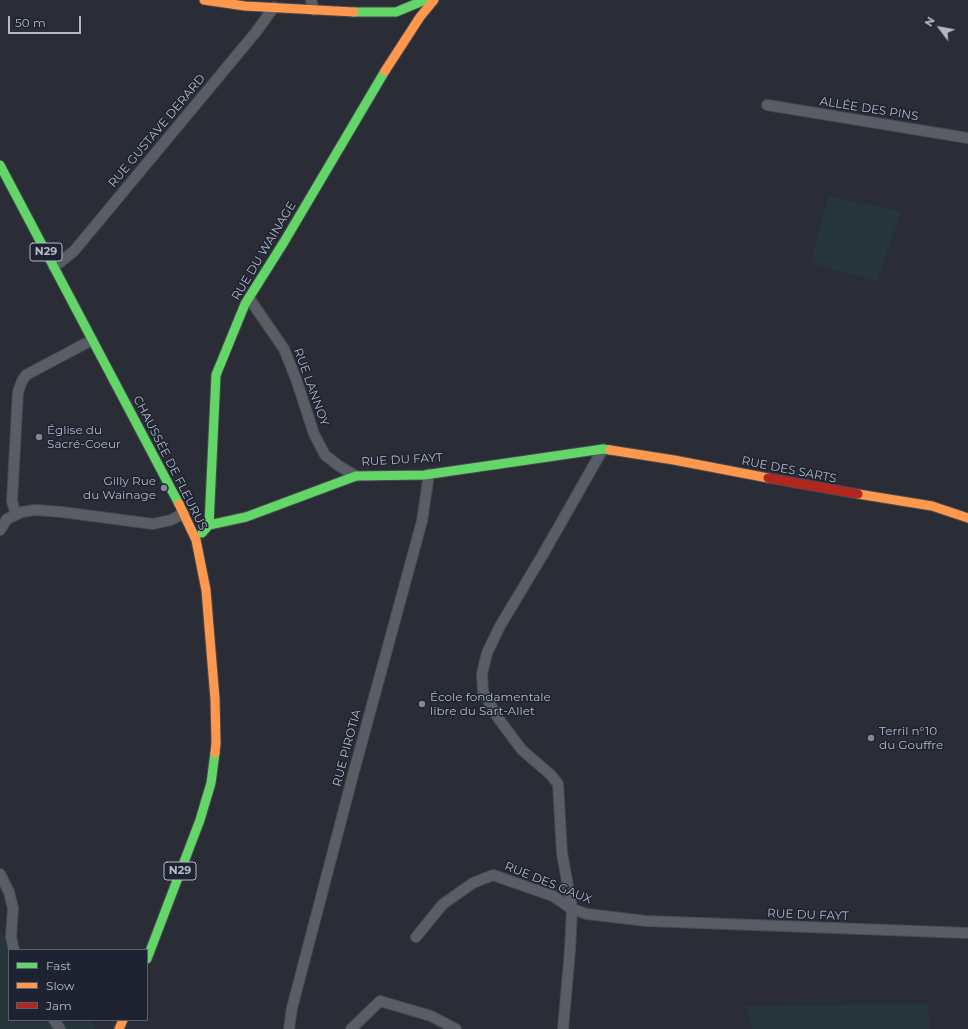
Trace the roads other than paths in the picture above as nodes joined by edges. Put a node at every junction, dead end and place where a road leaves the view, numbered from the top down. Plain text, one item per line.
1 (204, 0) edge
2 (425, 0) edge
3 (434, 0) edge
4 (313, 5) edge
5 (274, 7) junction
6 (767, 105) dead end
7 (968, 138) edge
8 (0, 165) edge
9 (54, 267) junction
10 (249, 298) junction
11 (92, 340) junction
12 (604, 449) junction
13 (429, 474) junction
14 (356, 476) junction
15 (184, 513) junction
16 (16, 515) junction
17 (968, 518) edge
18 (209, 525) junction
19 (0, 530) edge
20 (196, 540) junction
21 (0, 874) edge
22 (572, 909) junction
23 (646, 921) joint
24 (968, 933) edge
25 (416, 937) dead end
26 (14, 949) edge
27 (148, 955) edge
28 (289, 1029) edge
29 (351, 1029) edge
30 (456, 1029) edge
31 (562, 1029) edge

1 - 5 street
2 - 4 street
3 - 10 street, RUE DU WAINAGE
4 - 5 street
5 - 9 street, RUE GUSTAVE DERARD
6 - 7 street, ALLÉE DES PINS
8 - 9 street, CHAUSSÉE DE FLEURUS / N29
9 - 11 street, CHAUSSÉE DE FLEURUS / N29
10 - 14 street, RUE LANNOY
10 - 18 street, RUE DU WAINAGE
11 - 15 street, CHAUSSÉE DE FLEURUS / N29
11 - 16 street
12 - 13 street, RUE DU FAYT
12 - 17 street, RUE DES SARTS
12 - 22 street
13 - 14 street, RUE DU FAYT
13 - 28 street, RUE PIROTIA
14 - 18 street, RUE DU FAYT
15 - 16 street
15 - 20 street, CHAUSSÉE DE FLEURUS / N29
16 - 19 street
18 - 20 street
20 - 27 street, CHAUSSÉE DE FLEURUS / N29
21 - 26 street
22 - 23 street, RUE DES GAUX
22 - 25 street, RUE DES GAUX
22 - 31 street
23 - 24 street, RUE DU FAYT
29 - 30 street

